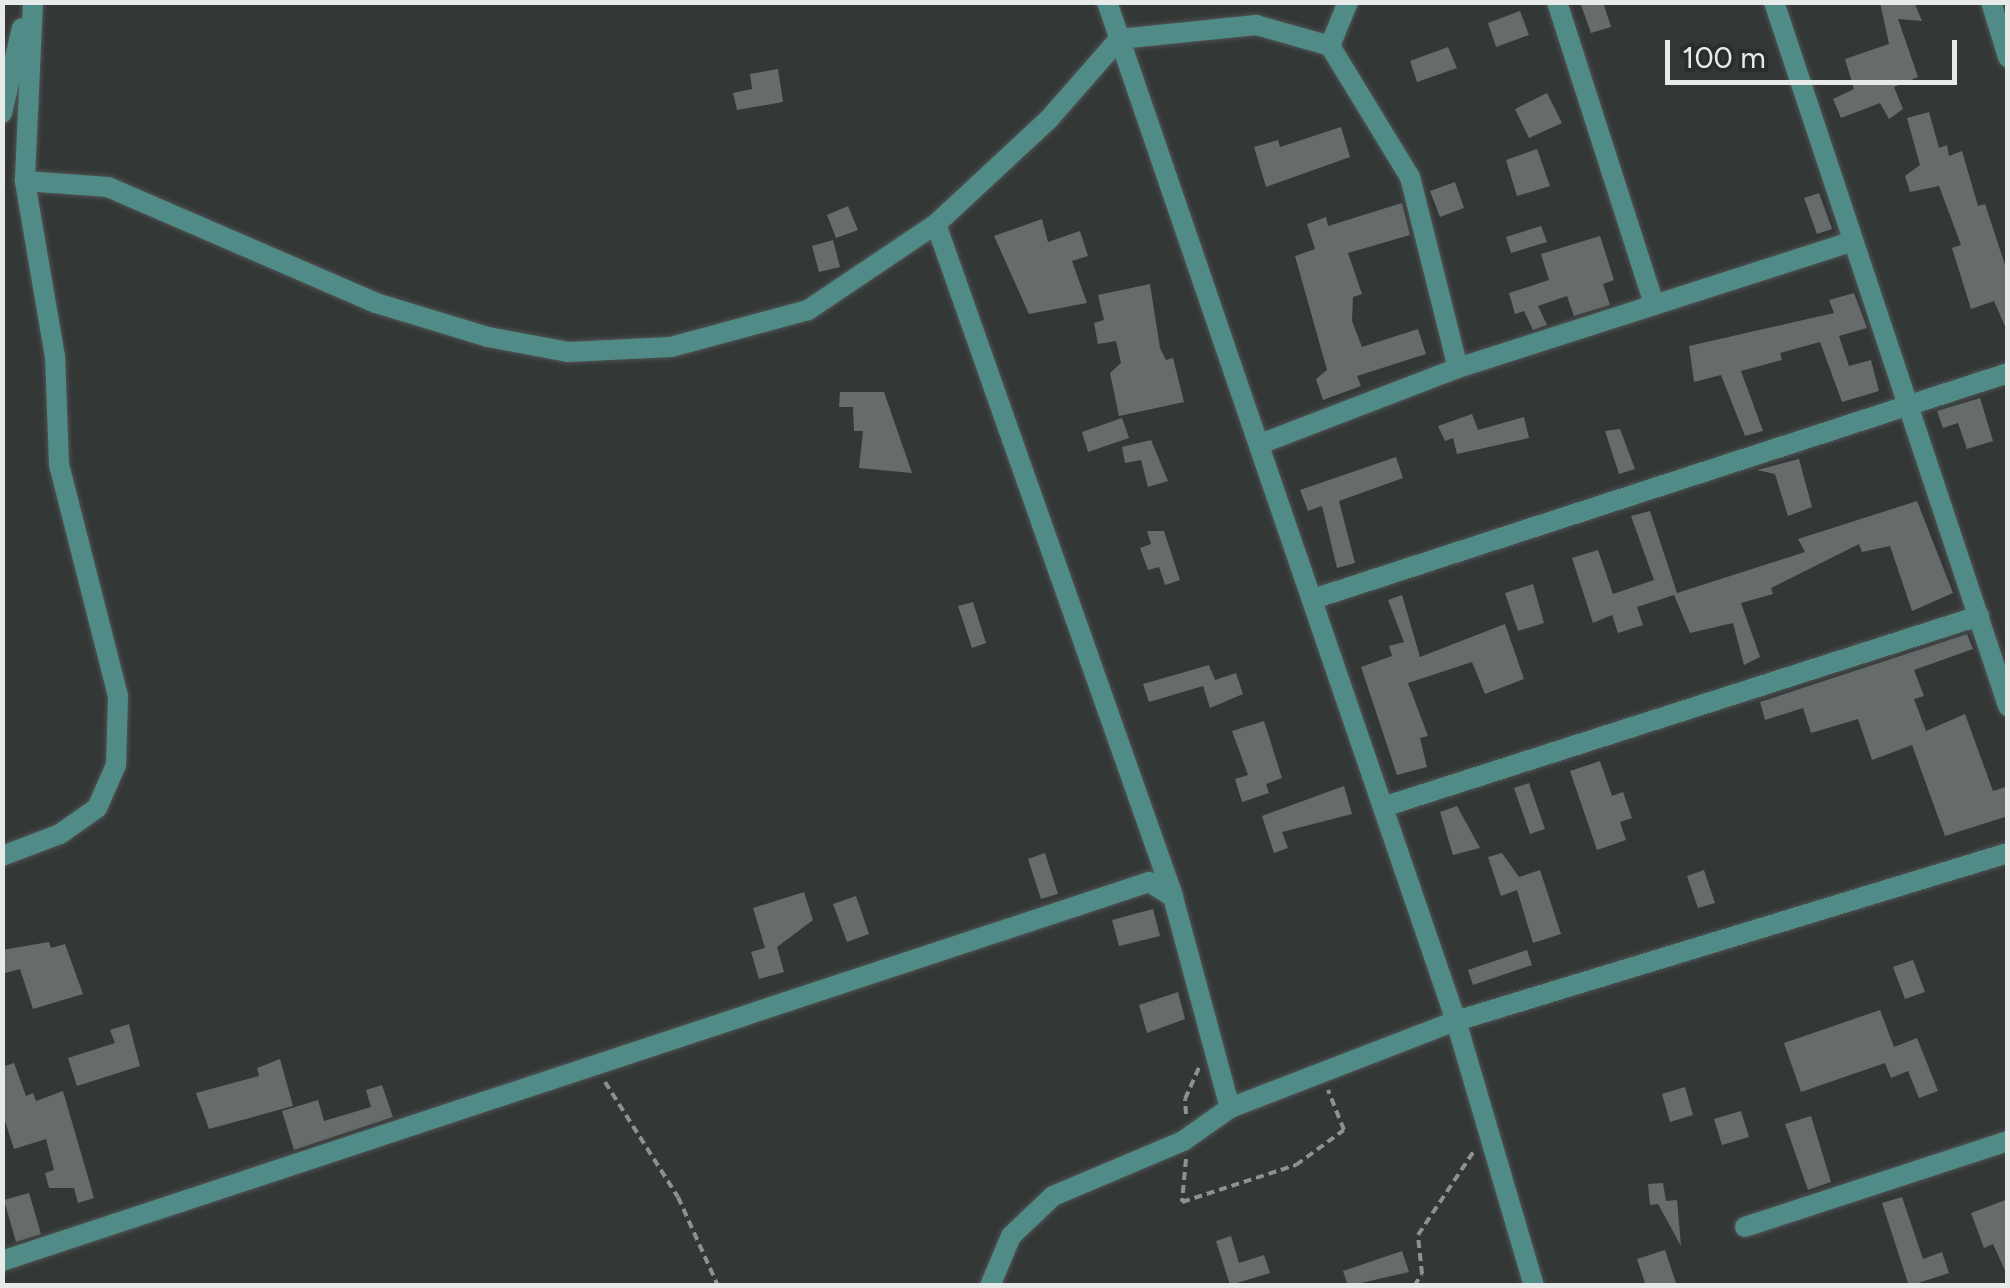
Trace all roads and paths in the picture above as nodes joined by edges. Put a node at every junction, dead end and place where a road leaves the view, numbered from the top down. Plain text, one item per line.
1 (30, 2) edge
2 (1107, 2) edge
3 (1348, 2) edge
4 (1557, 2) edge
5 (1774, 2) edge
6 (1991, 2) edge
7 (1119, 39) junction
8 (1330, 46) junction
9 (2008, 57) edge
10 (2, 114) edge
11 (25, 180) junction
12 (936, 224) junction
13 (1851, 242) junction
14 (1654, 305) junction
15 (1458, 368) junction
16 (2008, 373) edge
17 (1904, 403) junction
18 (1260, 444) junction
19 (1313, 599) junction
20 (1979, 616) junction
21 (2008, 706) edge
22 (1383, 807) junction
23 (2008, 853) edge
24 (2, 856) edge
25 (1174, 898) junction
26 (1456, 1022) junction
27 (1212, 1040) junction
28 (594, 1066) junction
29 (1321, 1072) junction
30 (1230, 1108) junction
31 (1188, 1137) junction
32 (2008, 1141) edge
33 (1478, 1144) dead end
34 (1745, 1227) dead end
35 (2, 1261) edge
36 (718, 1286) edge
37 (990, 1286) edge
38 (1414, 1286) edge
39 (1534, 1286) edge

1 - 10 street
1 - 11 street
2 - 7 street
3 - 8 street
4 - 14 street
5 - 13 street
6 - 9 street
7 - 8 street
7 - 12 street
7 - 18 street
8 - 15 street
11 - 12 street
11 - 24 street
12 - 25 street
13 - 14 street
13 - 17 street
14 - 15 street
15 - 18 street
16 - 17 street
17 - 19 street
17 - 20 street
18 - 19 street
19 - 22 street
20 - 21 street
20 - 22 street
22 - 26 street
23 - 26 street
25 - 27 street
25 - 28 street
26 - 29 street
26 - 39 street
27 - 30 street
27 - 31 path
28 - 35 street
28 - 36 path
29 - 30 street
29 - 31 path
30 - 31 street
31 - 37 street
32 - 34 street
33 - 38 path

